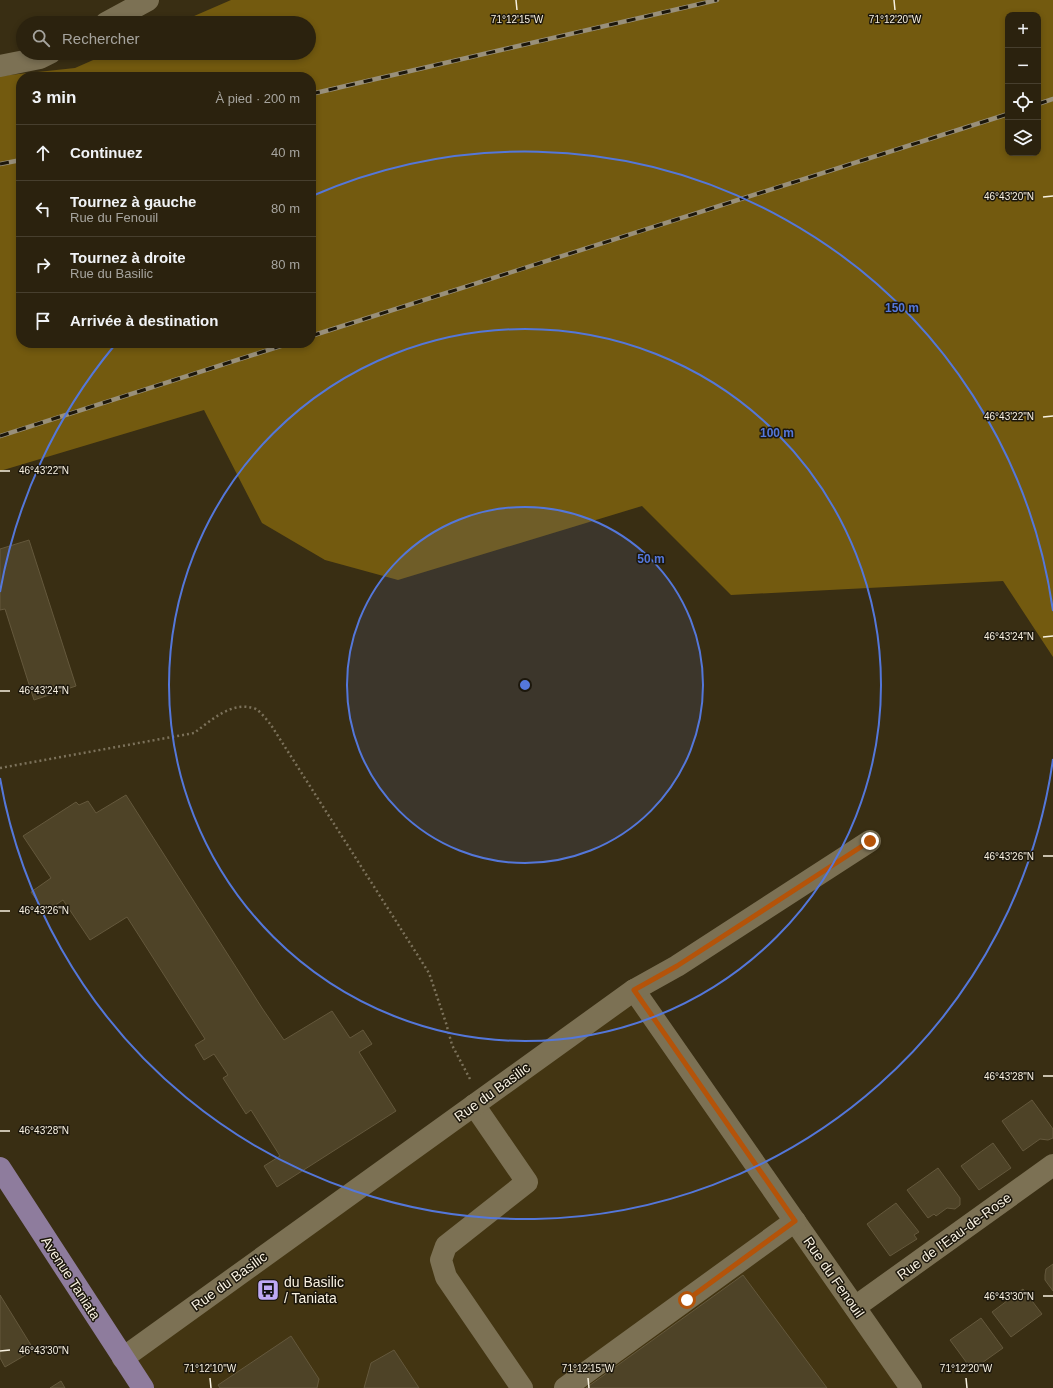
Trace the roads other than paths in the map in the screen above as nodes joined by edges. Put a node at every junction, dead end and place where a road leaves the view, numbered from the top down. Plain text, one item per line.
1 (148, 0) edge
2 (119, 16) edge
3 (30, 60) edge
4 (0, 66) edge
5 (870, 841) dead end
6 (634, 990) junction
7 (477, 1102) junction
8 (1053, 1165) edge
9 (0, 1168) edge
10 (795, 1221) junction
11 (855, 1307) junction
12 (123, 1358) junction
13 (143, 1388) edge
14 (522, 1388) edge
15 (565, 1388) edge
16 (911, 1388) edge

1 - 2 street
3 - 4 street
5 - 6 street, Rue du Basilic
6 - 7 street, Rue du Basilic
6 - 10 street, Rue du Fenouil
7 - 12 street, Rue du Basilic
7 - 14 street
8 - 11 street, Rue de l'Eau-de-Rose
9 - 12 main road, Avenue Taniata
10 - 11 street, Rue du Fenouil
10 - 15 street
11 - 16 street, Rue du Fenouil
12 - 13 main road, Avenue Taniata

